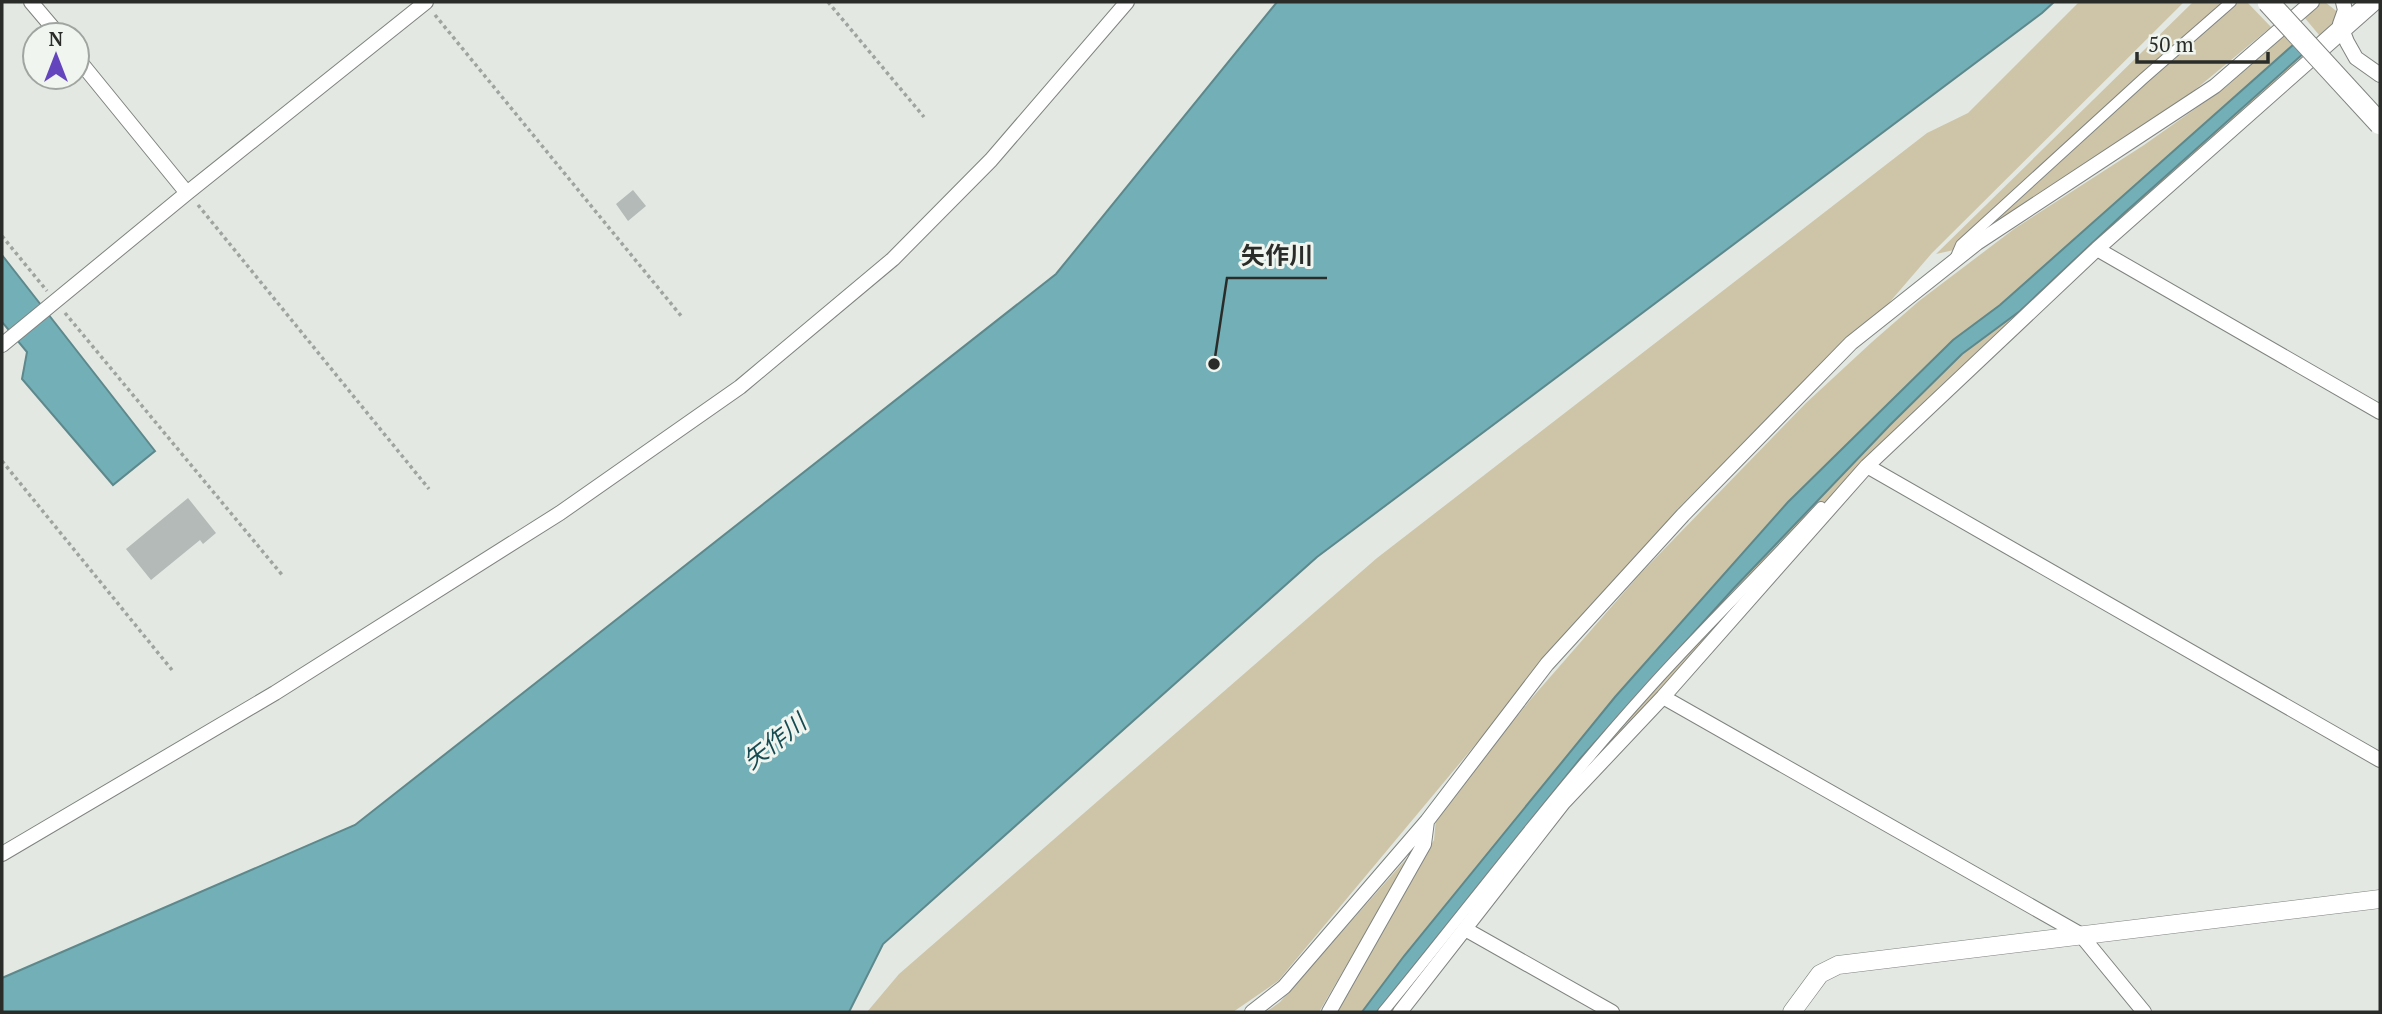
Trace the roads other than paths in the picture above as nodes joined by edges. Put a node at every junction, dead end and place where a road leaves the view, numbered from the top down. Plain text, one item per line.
1 (31, 2) edge
2 (425, 2) edge
3 (1127, 2) edge
4 (2231, 2) edge
5 (2268, 2) edge
6 (2312, 2) edge
7 (2343, 2) edge
8 (2365, 2) edge
9 (2376, 2) edge
10 (47, 21) edge
11 (2342, 28) junction
12 (91, 75) edge
13 (2380, 75) edge
14 (2380, 124) edge
15 (187, 193) junction
16 (2097, 249) junction
17 (1955, 260) junction
18 (2, 345) edge
19 (2380, 412) edge
20 (1867, 466) junction
21 (1663, 697) junction
22 (2380, 760) edge
23 (1427, 821) junction
24 (2, 854) edge
25 (2380, 899) edge
26 (1465, 929) junction
27 (2080, 934) junction
28 (1252, 1012) edge
29 (1329, 1012) edge
30 (1383, 1012) edge
31 (1400, 1012) edge
32 (1612, 1012) edge
33 (1792, 1012) edge
34 (2144, 1012) edge

1 - 10 street
2 - 15 street
3 - 24 street
4 - 17 street
5 - 14 main road, bridge
6 - 17 street
7 - 11 street
8 - 11 street
9 - 11 street
11 - 13 street
11 - 16 street
11 - 30 street
12 - 15 street
15 - 18 street
16 - 19 street
16 - 20 street
17 - 23 street
20 - 21 street
20 - 22 street
21 - 26 street
21 - 27 street
23 - 28 street
23 - 29 street
25 - 27 street
26 - 31 street
26 - 32 street
27 - 33 street
27 - 34 street

